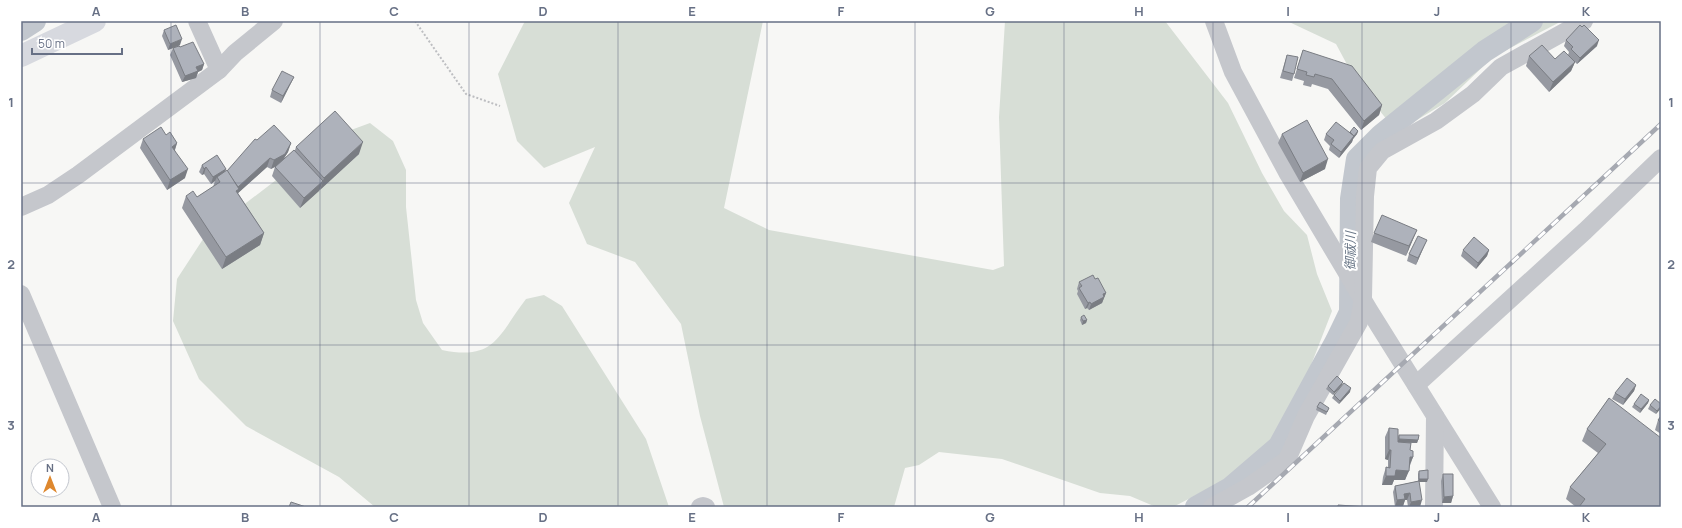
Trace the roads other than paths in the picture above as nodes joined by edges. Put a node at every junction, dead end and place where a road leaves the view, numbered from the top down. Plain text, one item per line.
1 (95, 21) edge
2 (197, 21) edge
3 (274, 21) edge
4 (1214, 21) edge
5 (1584, 21) edge
6 (21, 56) edge
7 (219, 70) junction
8 (1661, 158) edge
9 (21, 208) edge
10 (1354, 284) junction
11 (21, 294) edge
12 (1416, 385) junction
13 (1435, 416) junction
14 (112, 507) edge
15 (700, 507) edge
16 (706, 507) edge
17 (1212, 507) edge
18 (1434, 507) edge
19 (1492, 507) edge

1 - 6 main road
2 - 7 street
3 - 7 street
4 - 10 street
5 - 10 street
7 - 9 street
8 - 12 street
10 - 12 street
10 - 17 street
11 - 14 street
12 - 13 street
13 - 18 street
13 - 19 street
15 - 16 street

